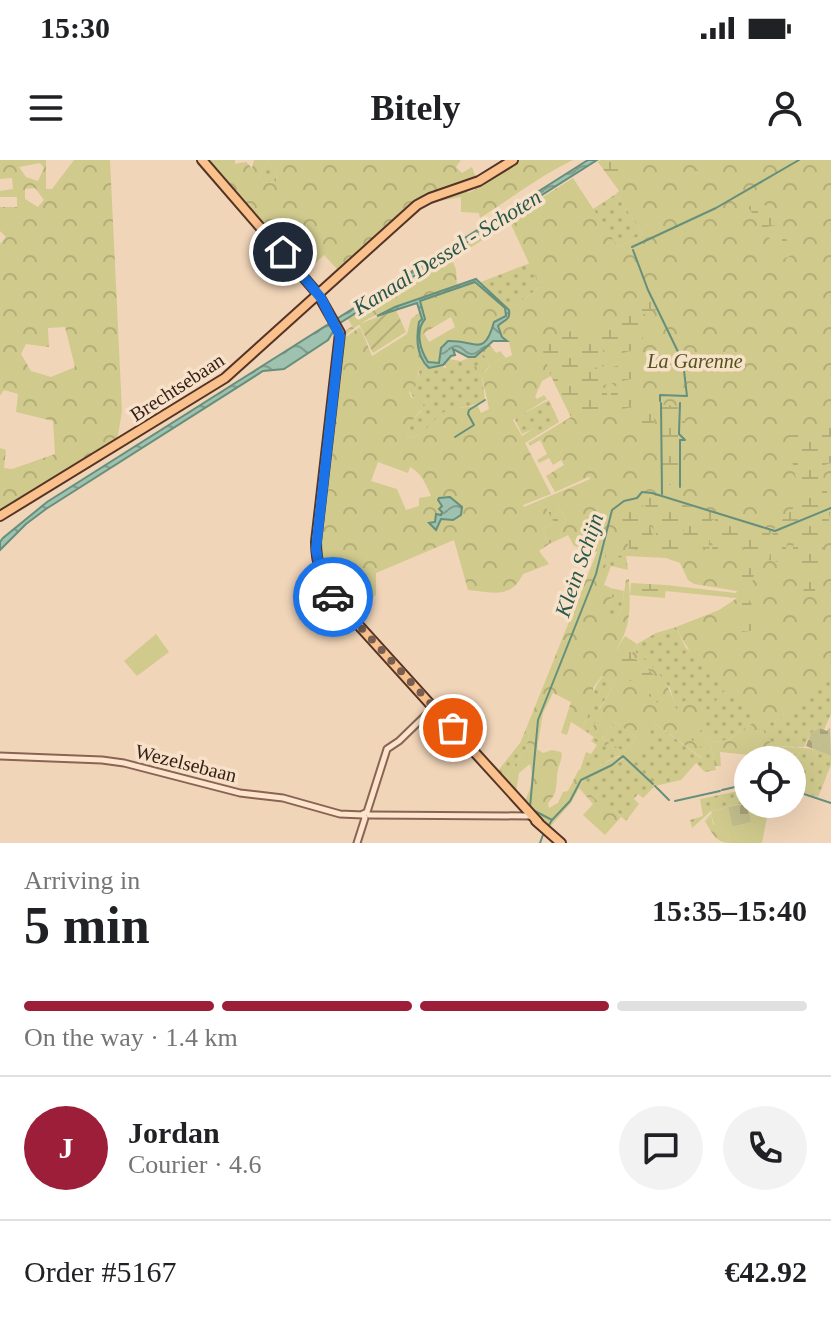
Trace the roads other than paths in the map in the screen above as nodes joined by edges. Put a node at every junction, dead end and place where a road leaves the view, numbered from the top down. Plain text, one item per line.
1 (202, 160) edge
2 (513, 160) edge
3 (318, 294) junction
4 (0, 516) edge
5 (433, 707) junction
6 (0, 756) edge
7 (520, 802) junction
8 (366, 815) junction
9 (526, 816) junction
10 (542, 825) junction
11 (357, 843) edge
12 (561, 843) edge

1 - 3 main road
2 - 3 main road, Brechtsebaan
3 - 4 main road, Brechtsebaan
3 - 5 main road
5 - 7 main road
5 - 8 street
6 - 8 street, Wezelsebaan
7 - 9 main road
7 - 10 main road
8 - 9 street, Wezelsebaan
8 - 11 street
9 - 10 main road
10 - 12 main road

